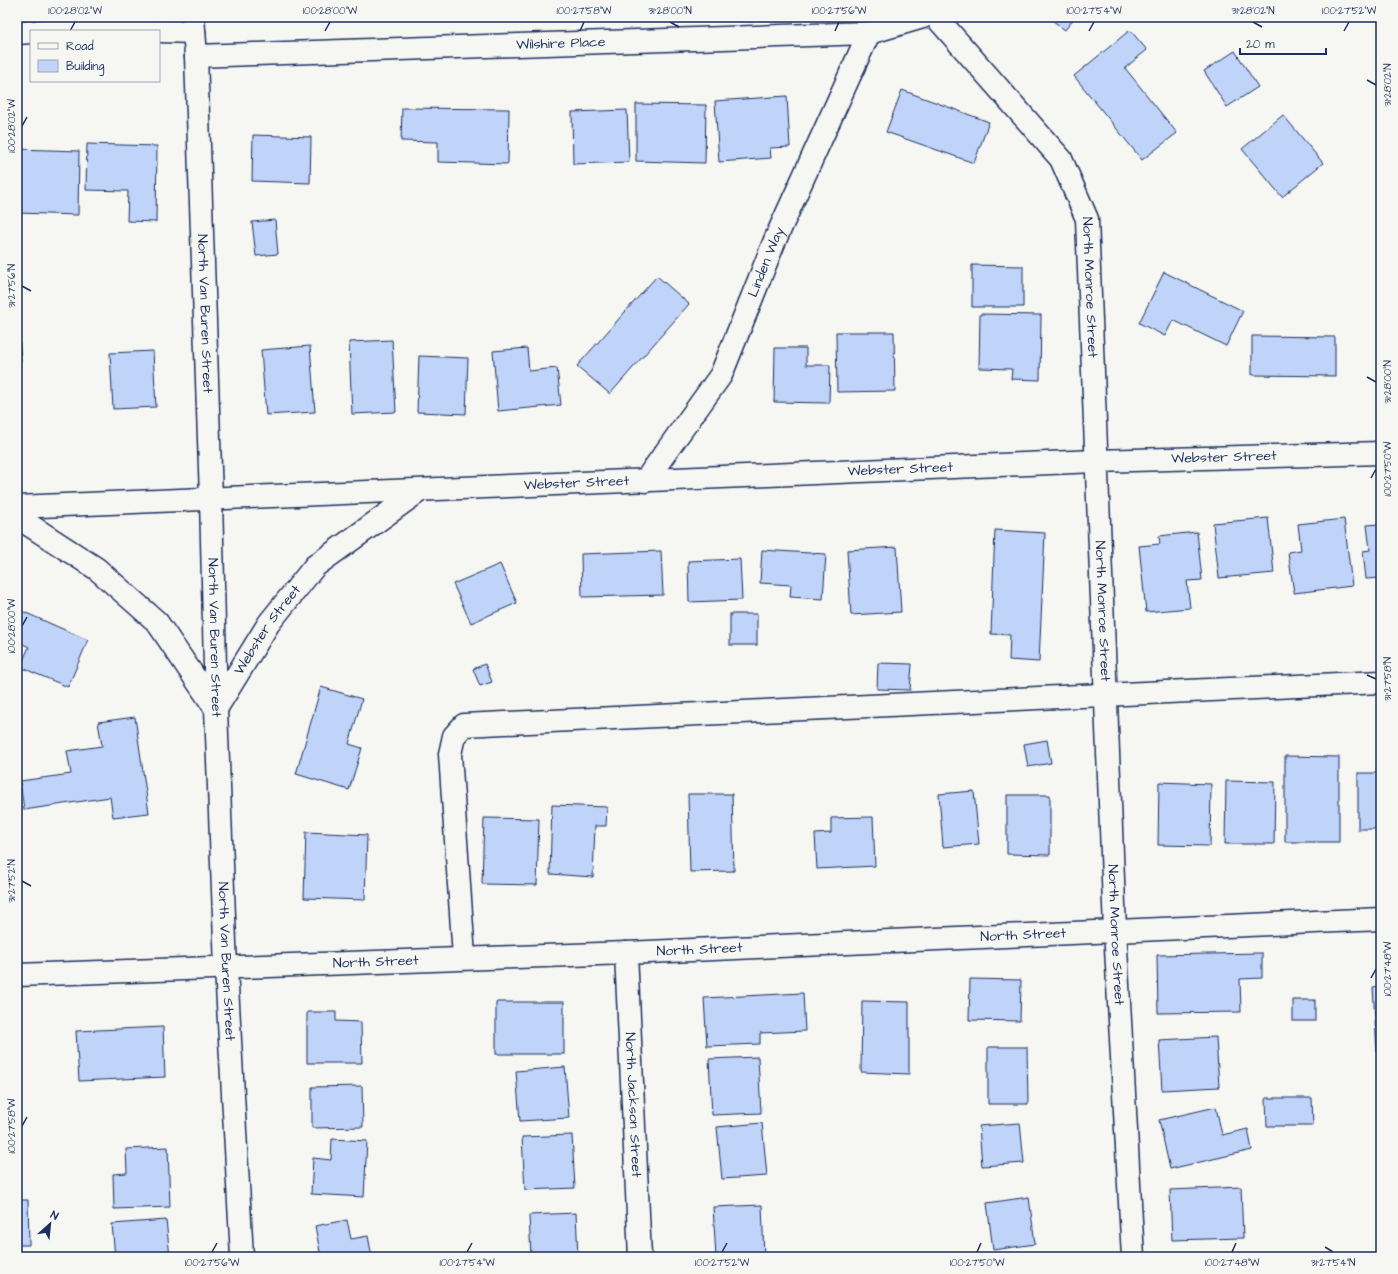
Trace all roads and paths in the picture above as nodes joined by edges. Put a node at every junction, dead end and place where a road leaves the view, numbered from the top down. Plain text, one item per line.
1 (923, 17) edge
2 (936, 17) edge
3 (193, 25) edge
4 (49, 30) edge
5 (125, 30) edge
6 (160, 31) edge
7 (30, 32) edge
8 (17, 33) edge
9 (869, 33) junction
10 (196, 56) junction
11 (1381, 453) edge
12 (1096, 461) junction
13 (645, 481) junction
14 (419, 491) junction
15 (211, 498) junction
16 (17, 507) edge
17 (17, 517) edge
18 (1381, 682) edge
19 (1105, 695) junction
20 (216, 709) junction
21 (1381, 919) edge
22 (1115, 930) junction
23 (626, 953) junction
24 (464, 957) junction
25 (226, 968) junction
26 (17, 975) edge
27 (242, 1257) edge
28 (640, 1257) edge
29 (1133, 1257) edge

1 - 9 street, Wilshire Place
2 - 12 street, North Monroe Street
3 - 6 street
3 - 10 street, North Van Buren Street
4 - 5 street
7 - 8 street
9 - 10 street, Wilshire Place
9 - 13 street, Linden Way
10 - 15 street, North Van Buren Street
11 - 12 street, Webster Street
12 - 13 street, Webster Street
12 - 19 street, North Monroe Street
13 - 14 street, Webster Street
14 - 15 street, Webster Street
14 - 20 street, Webster Street
15 - 16 street, Webster Street
15 - 20 street, North Van Buren Street
17 - 20 street
18 - 19 street
19 - 22 street, North Monroe Street
19 - 24 street
20 - 25 street, North Van Buren Street
21 - 22 street, North Street
22 - 23 street, North Street
22 - 29 street, North Monroe Street
23 - 24 street, North Street
23 - 28 street, North Jackson Street
24 - 25 street, North Street
25 - 26 street, North Street
25 - 27 street, North Van Buren Street

